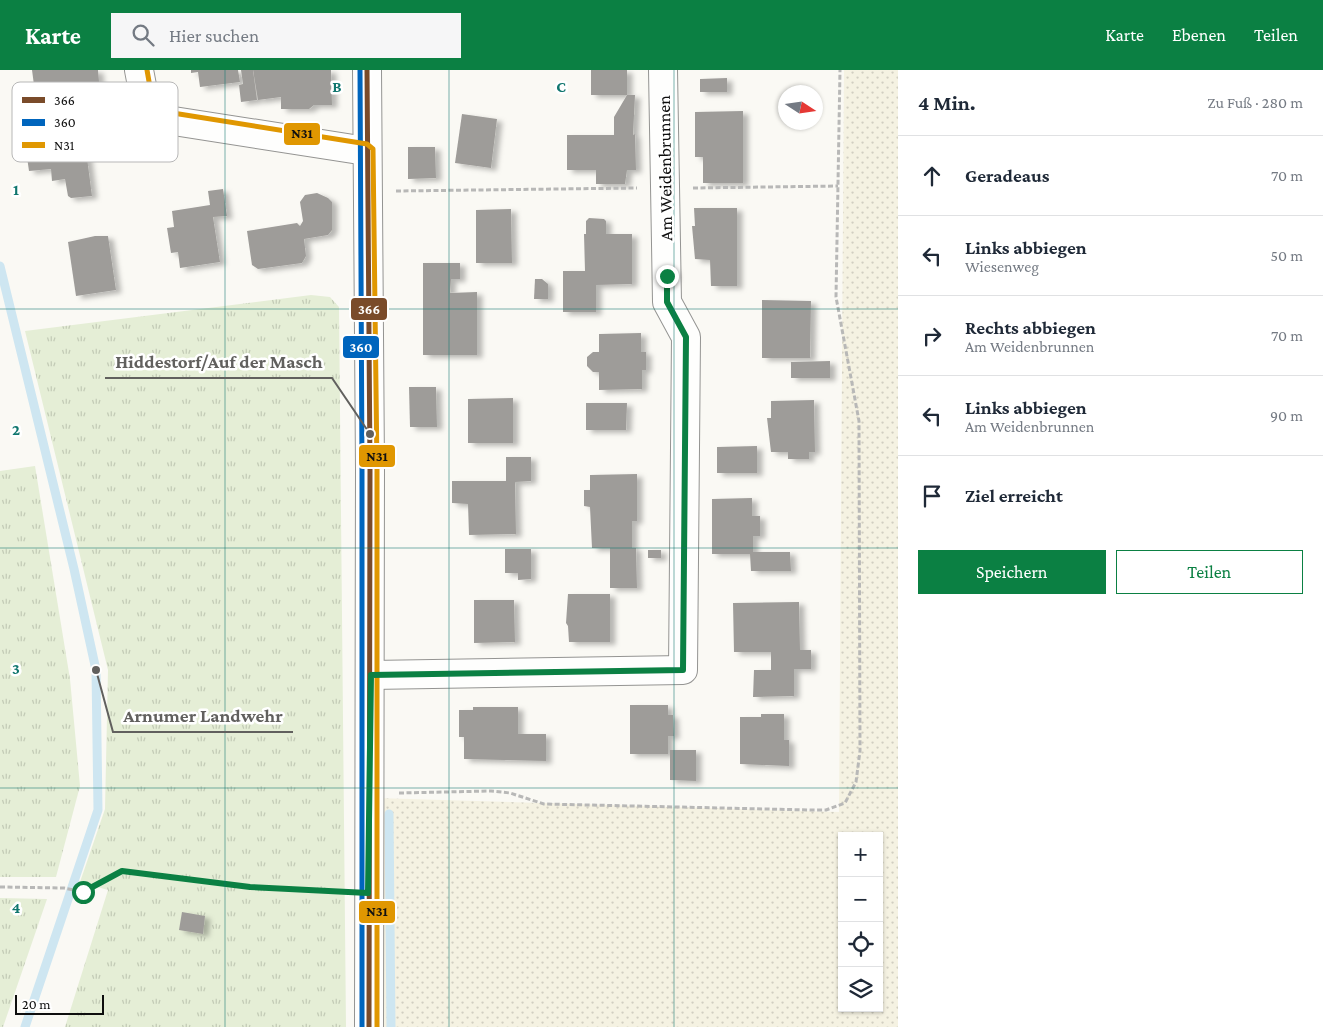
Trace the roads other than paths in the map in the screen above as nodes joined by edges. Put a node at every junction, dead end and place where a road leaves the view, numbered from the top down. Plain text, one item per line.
1 (367, 70) edge
2 (663, 70) edge
3 (178, 122) edge
4 (366, 151) junction
5 (371, 675) junction
6 (369, 1027) edge

1 - 4 street
2 - 5 street, Am Weidenbrunnen
3 - 4 street
4 - 5 street
5 - 6 street

